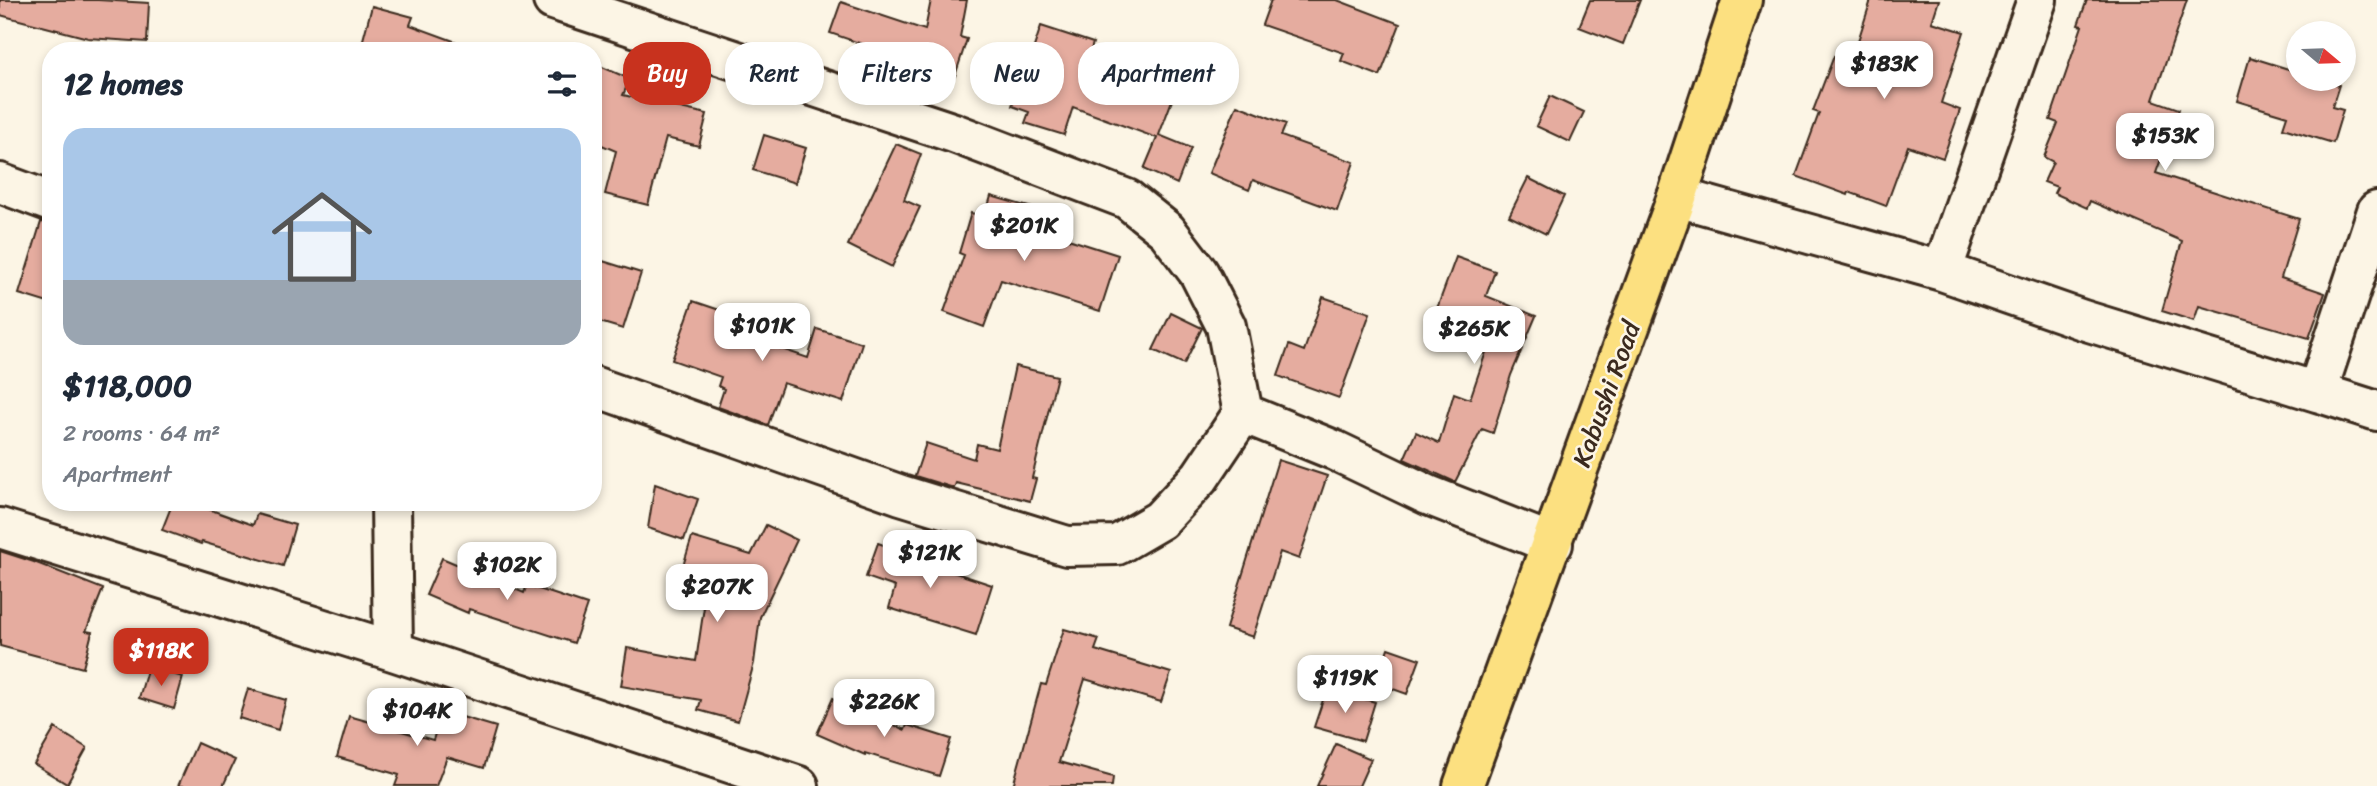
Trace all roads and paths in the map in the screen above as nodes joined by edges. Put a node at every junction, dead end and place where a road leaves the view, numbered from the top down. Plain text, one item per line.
1 (553, 0) edge
2 (1742, 0) edge
3 (2037, 0) edge
4 (0, 183) edge
5 (1677, 197) junction
6 (42, 199) edge
7 (2377, 211) edge
8 (1942, 271) junction
9 (602, 389) edge
10 (2317, 392) junction
11 (2377, 411) edge
12 (1243, 413) junction
13 (391, 511) edge
14 (0, 528) edge
15 (1553, 544) junction
16 (393, 651) junction
17 (799, 786) edge
18 (1463, 786) edge

1 - 12 street
2 - 5 main road, Kabushi Road
3 - 8 street
4 - 6 street
5 - 8 street
5 - 15 main road, Kabushi Road
7 - 10 street
8 - 10 street
9 - 12 street
10 - 11 street
12 - 15 street
13 - 16 street
14 - 16 street
15 - 18 main road, Kabushi Road
16 - 17 street

